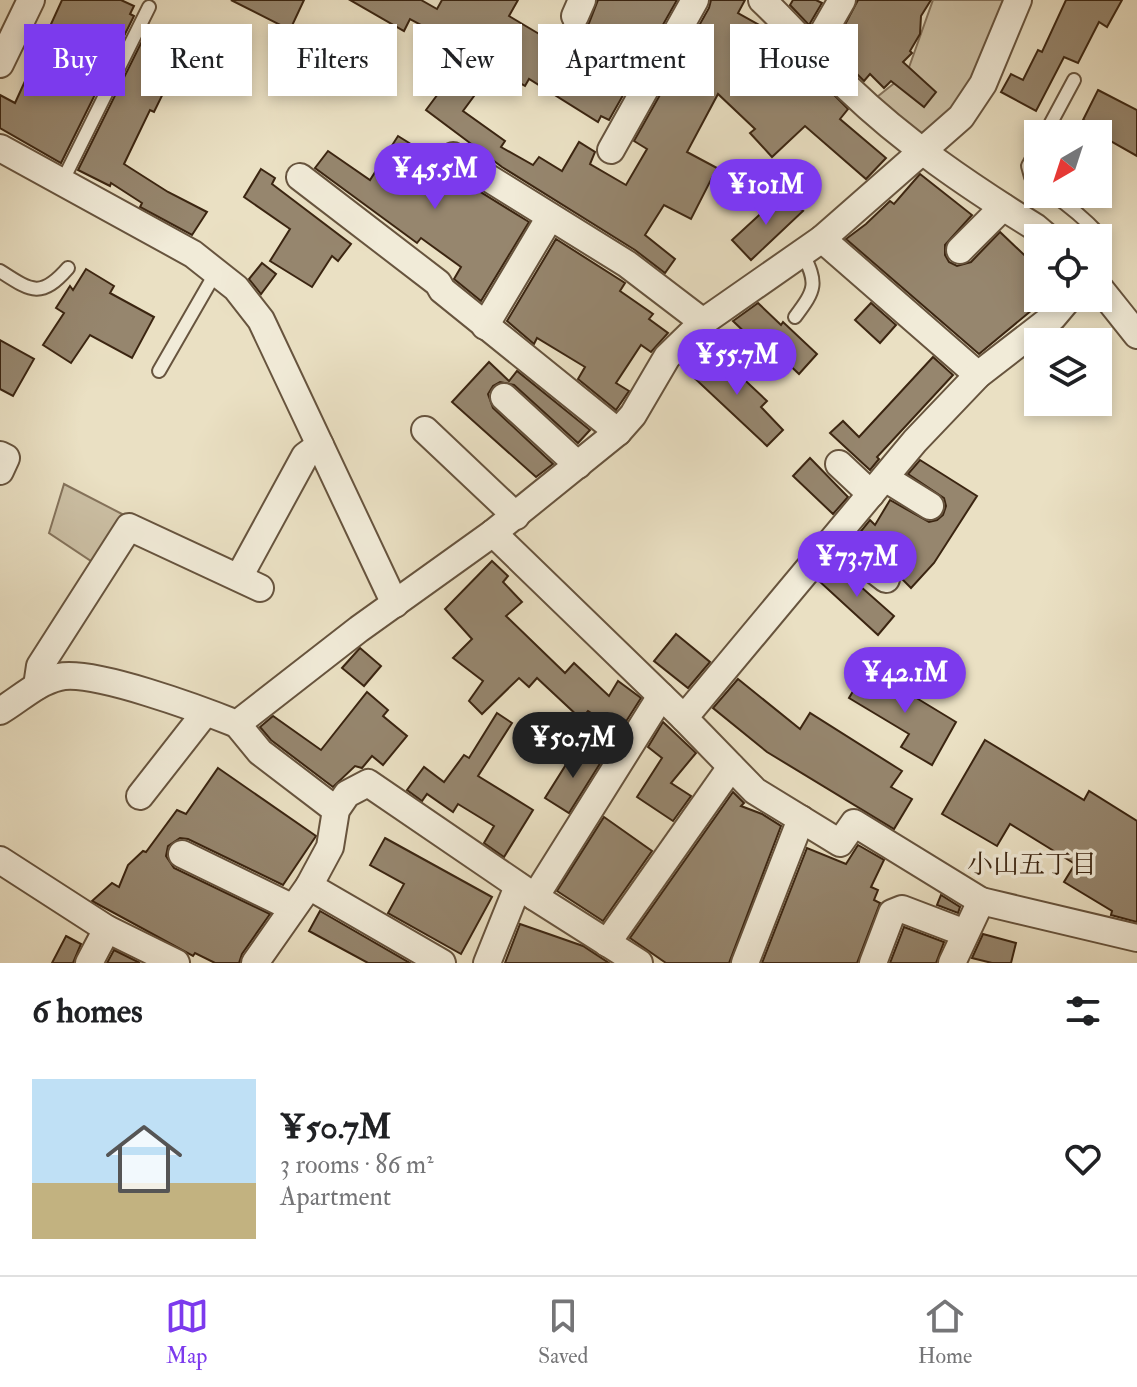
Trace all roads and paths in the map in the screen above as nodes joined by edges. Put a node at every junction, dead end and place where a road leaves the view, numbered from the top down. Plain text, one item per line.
1 (31, 0) edge
2 (695, 0) edge
3 (762, 0) edge
4 (842, 0) edge
5 (1018, 0) edge
6 (149, 7) dead end
7 (785, 24) edge
8 (828, 24) edge
9 (3, 49) edge
10 (1074, 80) dead end
11 (856, 96) edge
12 (1053, 120) edge
13 (0, 148) edge
14 (611, 150) dead end
15 (922, 152) junction
16 (453, 156) dead end
17 (300, 177) dead end
18 (62, 182) junction
19 (1003, 207) junction
20 (1073, 208) edge
21 (550, 217) junction
22 (1028, 224) edge
23 (1089, 224) edge
24 (812, 246) junction
25 (960, 250) dead end
26 (68, 268) dead end
27 (0, 271) edge
28 (216, 272) junction
29 (1112, 304) edge
30 (1057, 312) edge
31 (795, 317) dead end
32 (703, 322) junction
33 (485, 326) junction
34 (1137, 335) edge
35 (159, 371) dead end
36 (978, 375) junction
37 (504, 397) dead end
38 (425, 430) dead end
39 (618, 432) junction
40 (320, 445) junction
41 (0, 455) edge
42 (839, 464) dead end
43 (578, 465) junction
44 (0, 471) edge
45 (878, 486) junction
46 (930, 506) dead end
47 (516, 516) junction
48 (493, 533) junction
49 (834, 539) junction
50 (886, 579) dead end
51 (395, 604) junction
52 (37, 686) junction
53 (661, 696) junction
54 (3, 706) edge
55 (205, 713) junction
56 (684, 718) junction
57 (237, 724) junction
58 (731, 767) junction
59 (140, 796) dead end
60 (336, 810) junction
61 (801, 819) junction
62 (182, 854) dead end
63 (0, 860) edge
64 (309, 886) junction
65 (526, 892) junction
66 (981, 901) junction
67 (291, 907) junction
68 (107, 929) junction
69 (965, 933) junction
70 (1137, 938) edge
71 (607, 943) junction
72 (89, 963) edge
73 (176, 963) edge
74 (255, 963) edge
75 (442, 963) edge
76 (487, 963) edge
77 (638, 963) edge
78 (745, 963) edge
79 (873, 963) edge
80 (952, 963) edge

1 - 9 street
2 - 14 street
3 - 7 street
4 - 8 street
5 - 15 street
6 - 18 lane
10 - 12 lane
11 - 15 street
13 - 18 street
15 - 19 street
15 - 24 street
16 - 21 street
17 - 33 street
18 - 28 street
19 - 22 street
19 - 25 street
20 - 23 lane
21 - 32 street
21 - 33 street
24 - 31 lane
24 - 32 street
24 - 36 street
26 - 27 lane
28 - 35 lane
28 - 40 street
29 - 34 street
30 - 36 street
32 - 39 street
33 - 39 street
36 - 45 street
37 - 43 street
38 - 47 street
39 - 43 street
40 - 51 street
40 - 52 street
41 - 44 street
42 - 45 street
43 - 47 street
45 - 46 street
45 - 49 street
47 - 48 street
48 - 51 street
48 - 53 street
49 - 50 street
49 - 56 street
51 - 57 street
52 - 54 street
52 - 55 street
53 - 56 street
53 - 65 street
55 - 57 street
55 - 59 street
56 - 58 street
57 - 60 street
58 - 61 street
58 - 71 street
60 - 64 street
60 - 65 street
61 - 66 street
61 - 78 street
62 - 67 street
63 - 68 street
64 - 67 street
64 - 75 street
65 - 71 street
65 - 76 street
66 - 69 street
66 - 70 street
67 - 74 street
68 - 72 street
68 - 73 street
69 - 79 street
69 - 80 street
71 - 77 street

